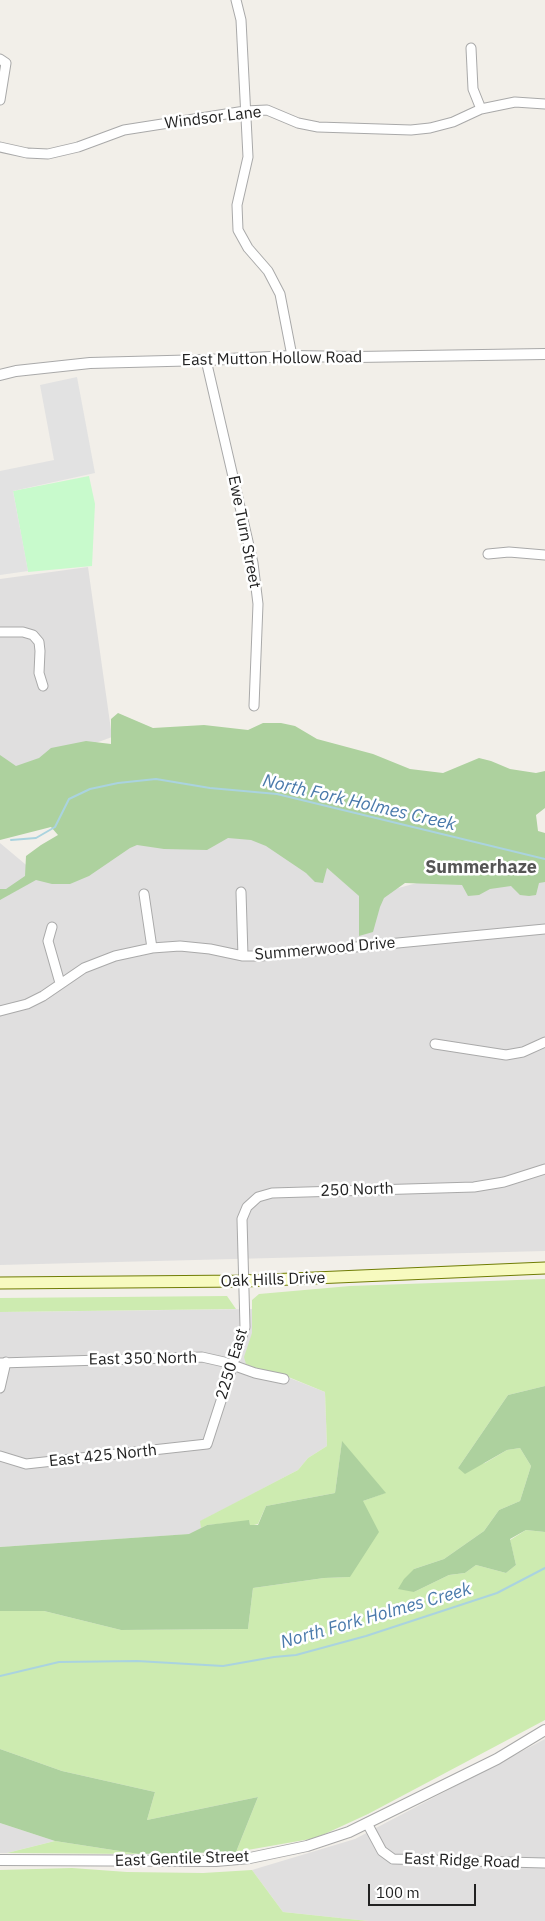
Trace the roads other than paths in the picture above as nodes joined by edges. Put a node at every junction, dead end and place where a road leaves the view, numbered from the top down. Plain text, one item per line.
1 (236, 0) edge
2 (472, 48) dead end
3 (3, 61) edge
4 (0, 100) edge
5 (545, 104) edge
6 (481, 109) junction
7 (246, 111) junction
8 (0, 147) edge
9 (545, 354) edge
10 (292, 356) junction
11 (206, 360) junction
12 (0, 376) edge
13 (488, 554) dead end
14 (545, 555) edge
15 (0, 632) edge
16 (43, 686) dead end
17 (254, 706) dead end
18 (241, 892) dead end
19 (144, 894) dead end
20 (52, 927) dead end
21 (545, 929) edge
22 (152, 948) junction
23 (243, 956) junction
24 (60, 983) junction
25 (0, 1011) edge
26 (545, 1042) edge
27 (434, 1044) dead end
28 (545, 1169) edge
29 (545, 1268) edge
30 (244, 1282) junction
31 (0, 1283) edge
32 (3, 1363) edge
33 (232, 1364) junction
34 (284, 1379) dead end
35 (0, 1388) edge
36 (207, 1444) joint
37 (0, 1456) edge
38 (545, 1730) edge
39 (368, 1823) junction
40 (0, 1860) edge
41 (545, 1863) edge

1 - 7 street
2 - 6 street
3 - 4 street
5 - 6 street, Windsor Lane
6 - 7 street, Windsor Lane
7 - 8 street, Windsor Lane
7 - 10 street
9 - 10 street, East Mutton Hollow Road
10 - 11 street, East Mutton Hollow Road
11 - 12 street, East Mutton Hollow Road
11 - 17 street, Ewe Turn Street
13 - 14 street
15 - 16 street
18 - 23 street
19 - 22 street
20 - 24 street
21 - 23 street, Summerwood Drive
22 - 23 street, Summerwood Drive
22 - 24 street, Summerwood Drive
24 - 25 street, Summerwood Drive
26 - 27 street
28 - 30 street, 250 North
29 - 30 main road, Oak Hills Drive
30 - 31 main road, Oak Hills Drive
30 - 33 street, 2250 East
32 - 33 street, East 350 North
32 - 35 street
33 - 34 street, East 350 North
33 - 36 street, 2250 East
36 - 37 street, East 425 North
38 - 39 street, East Gentile Street
39 - 40 street, East Gentile Street
39 - 41 street, East Ridge Road

